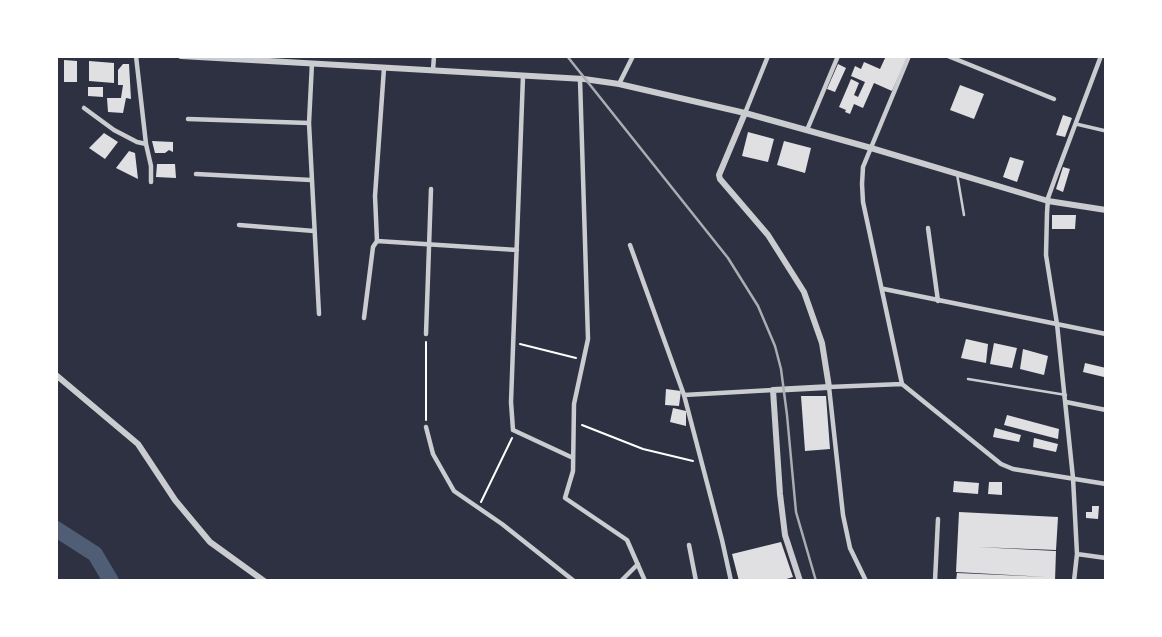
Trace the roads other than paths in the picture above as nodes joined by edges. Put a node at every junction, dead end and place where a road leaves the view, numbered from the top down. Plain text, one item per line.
1 (136, 56) edge
2 (181, 56) edge
3 (434, 56) edge
4 (634, 56) edge
5 (768, 56) edge
6 (838, 56) edge
7 (909, 56) edge
8 (948, 56) edge
9 (1101, 56) edge
10 (312, 63) junction
11 (384, 67) junction
12 (433, 70) junction
13 (523, 75) junction
14 (582, 79) junction
15 (618, 84) junction
16 (1054, 99) dead end
17 (84, 108) dead end
18 (745, 113) junction
19 (188, 119) dead end
20 (309, 123) junction
21 (1076, 124) junction
22 (807, 130) junction
23 (1106, 131) edge
24 (146, 144) junction
25 (871, 148) junction
26 (196, 174) dead end
27 (957, 174) junction
28 (311, 180) junction
29 (151, 182) dead end
30 (431, 190) dead end
31 (1048, 201) junction
32 (1106, 210) edge
33 (964, 215) dead end
34 (240, 225) dead end
35 (928, 228) dead end
36 (314, 231) junction
37 (377, 241) junction
38 (429, 244) junction
39 (630, 245) dead end
40 (517, 250) junction
41 (884, 289) junction
42 (938, 301) junction
43 (319, 314) dead end
44 (364, 318) dead end
45 (1057, 324) junction
46 (426, 334) road end
47 (1106, 334) edge
48 (56, 375) edge
49 (968, 379) dead end
50 (902, 384) junction
51 (829, 387) junction
52 (773, 390) junction
53 (684, 395) junction
54 (1066, 395) junction
55 (1066, 402) junction
56 (1106, 410) edge
57 (426, 426) road end
58 (571, 457) junction
59 (1073, 478) junction
60 (1106, 484) edge
61 (938, 519) dead end
62 (688, 545) dead end
63 (1077, 554) junction
64 (1106, 558) edge
65 (638, 564) junction
66 (264, 581) edge
67 (574, 581) edge
68 (621, 581) edge
69 (645, 581) edge
70 (696, 581) edge
71 (731, 581) edge
72 (799, 581) edge
73 (866, 581) edge
74 (934, 581) edge
75 (1074, 581) edge

1 - 24 street
2 - 10 street
3 - 12 street
4 - 15 street
5 - 18 street
6 - 22 street
7 - 25 street
8 - 16 street
9 - 21 street
10 - 11 street
10 - 20 street
11 - 12 street
11 - 37 street
12 - 13 street
13 - 14 street
13 - 40 street
14 - 15 street
14 - 58 street
15 - 18 street
17 - 24 street
18 - 22 street
18 - 51 street
19 - 20 street
20 - 28 street
21 - 23 street
21 - 31 street
22 - 25 street
24 - 29 street
25 - 27 street
25 - 41 street
26 - 28 street
27 - 31 street
27 - 33 lane
28 - 36 street
30 - 38 street
31 - 32 street
31 - 45 street
34 - 36 street
35 - 42 street
36 - 43 street
37 - 38 street
37 - 44 street
38 - 40 street
38 - 46 street
39 - 53 street
40 - 58 street
41 - 42 street
41 - 50 street
42 - 45 street
45 - 47 street
45 - 54 street
48 - 66 street
49 - 54 lane
50 - 51 street
50 - 59 street
51 - 52 street
51 - 73 street
52 - 53 street
52 - 72 street
53 - 71 street
54 - 55 street
55 - 56 street
55 - 59 street
57 - 67 street
58 - 65 street
59 - 60 street
59 - 63 street
61 - 74 street
62 - 70 street
63 - 64 street
63 - 75 street
65 - 68 street
65 - 69 street

